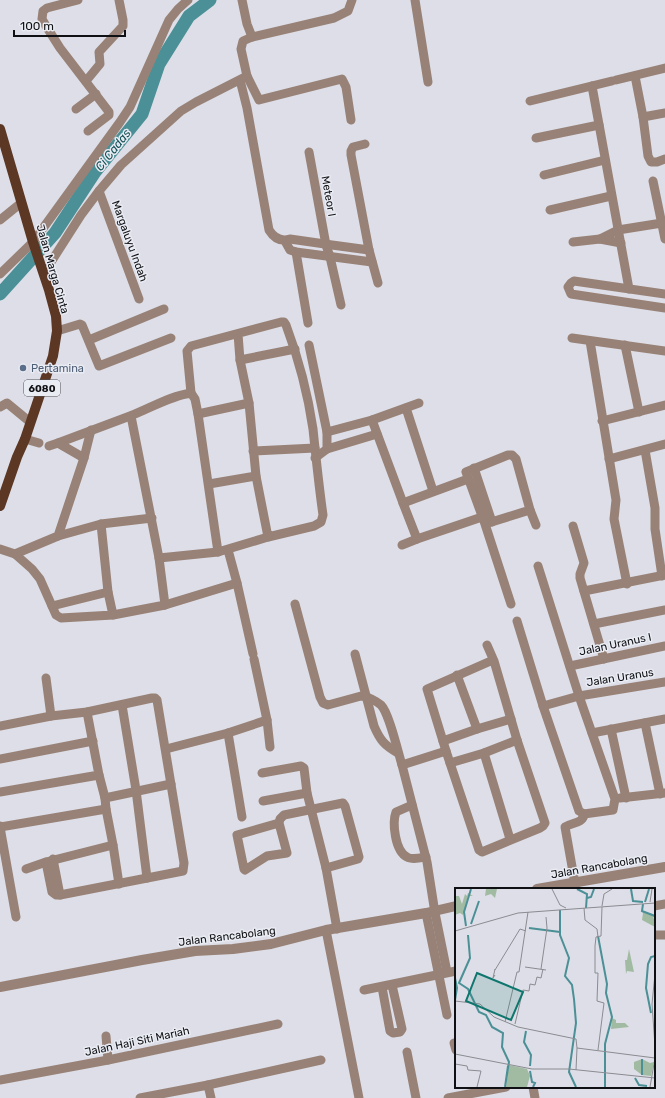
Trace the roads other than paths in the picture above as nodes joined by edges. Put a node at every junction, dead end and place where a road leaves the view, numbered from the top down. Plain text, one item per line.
1 (78, 0) edge
2 (119, 0) edge
3 (188, 0) edge
4 (242, 0) edge
5 (352, 0) edge
6 (415, 0) edge
7 (252, 37) junction
8 (665, 68) edge
9 (635, 76) junction
10 (243, 78) junction
11 (86, 81) junction
12 (428, 82) dead end
13 (592, 86) junction
14 (96, 94) junction
15 (530, 101) dead end
16 (76, 109) dead end
17 (665, 113) edge
18 (643, 118) junction
19 (352, 120) dead end
20 (599, 126) junction
21 (0, 129) edge
22 (88, 131) dead end
23 (536, 138) dead end
24 (365, 144) dead end
25 (309, 152) dead end
26 (665, 159) edge
27 (605, 160) junction
28 (544, 175) dead end
29 (654, 181) dead end
30 (99, 191) junction
31 (611, 196) junction
32 (21, 203) junction
33 (662, 208) edge
34 (550, 210) dead end
35 (0, 220) edge
36 (662, 223) junction
37 (618, 230) junction
38 (600, 239) junction
39 (665, 239) edge
40 (284, 241) junction
41 (573, 242) dead end
42 (621, 243) junction
43 (326, 244) junction
44 (35, 247) junction
45 (369, 250) junction
46 (296, 252) junction
47 (330, 257) junction
48 (372, 262) junction
49 (43, 270) junction
50 (0, 274) edge
51 (378, 283) dead end
52 (629, 289) junction
53 (665, 294) edge
54 (139, 299) dead end
55 (341, 305) dead end
56 (665, 308) edge
57 (164, 309) dead end
58 (308, 323) dead end
59 (57, 331) junction
60 (238, 334) junction
61 (171, 338) dead end
62 (572, 338) dead end
63 (89, 340) junction
64 (590, 341) junction
65 (309, 345) dead end
66 (625, 345) junction
67 (295, 349) junction
68 (665, 351) edge
69 (240, 360) junction
70 (191, 393) junction
71 (249, 403) junction
72 (419, 403) dead end
73 (665, 405) edge
74 (0, 407) edge
75 (406, 408) junction
76 (639, 412) junction
77 (198, 414) junction
78 (131, 416) junction
79 (372, 420) junction
80 (602, 421) junction
81 (30, 422) junction
82 (91, 430) junction
83 (327, 432) junction
84 (376, 434) junction
85 (25, 439) junction
86 (39, 444) dead end
87 (665, 444) edge
88 (327, 449) junction
89 (645, 450) junction
90 (253, 451) junction
91 (315, 453) junction
92 (84, 458) junction
93 (609, 459) junction
94 (474, 468) junction
95 (256, 476) junction
96 (468, 479) junction
97 (209, 484) junction
98 (4, 486) edge
99 (433, 491) junction
100 (403, 503) junction
101 (0, 506) edge
102 (530, 510) junction
103 (152, 518) junction
104 (486, 521) junction
105 (101, 524) junction
106 (536, 525) dead end
107 (573, 526) dead end
108 (58, 536) junction
109 (268, 537) junction
110 (416, 540) junction
111 (402, 545) dead end
112 (1, 550) edge
113 (228, 550) junction
114 (218, 552) junction
115 (15, 554) junction
116 (159, 558) junction
117 (538, 566) dead end
118 (664, 576) edge
119 (237, 583) junction
120 (627, 584) junction
121 (584, 591) junction
122 (108, 592) junction
123 (296, 604) dead end
124 (511, 604) dead end
125 (165, 605) junction
126 (52, 606) junction
127 (665, 610) edge
128 (113, 615) junction
129 (517, 621) dead end
130 (594, 624) junction
131 (487, 645) dead end
132 (665, 646) edge
133 (355, 654) dead end
134 (604, 659) junction
135 (493, 660) junction
136 (570, 666) junction
137 (457, 675) junction
138 (46, 678) dead end
139 (665, 682) edge
140 (366, 696) junction
141 (579, 696) junction
142 (122, 704) junction
143 (543, 706) junction
144 (87, 712) junction
145 (51, 716) junction
146 (511, 719) junction
147 (665, 719) edge
148 (267, 720) junction
149 (645, 723) junction
150 (0, 726) edge
151 (477, 729) junction
152 (611, 729) junction
153 (228, 733) junction
154 (592, 733) junction
155 (517, 740) junction
156 (93, 741) junction
157 (443, 741) junction
158 (270, 747) dead end
159 (166, 748) junction
160 (446, 751) junction
161 (398, 753) junction
162 (484, 753) junction
163 (0, 759) edge
164 (450, 763) junction
165 (402, 765) junction
166 (262, 773) dead end
167 (99, 775) junction
168 (170, 784) junction
169 (136, 790) junction
170 (0, 792) edge
171 (307, 793) junction
172 (662, 793) edge
173 (105, 798) junction
174 (626, 798) junction
175 (615, 799) junction
176 (263, 801) dead end
177 (412, 805) junction
178 (106, 809) junction
179 (311, 809) junction
180 (584, 814) junction
181 (242, 817) dead end
182 (279, 823) junction
183 (0, 826) edge
184 (510, 839) junction
185 (113, 845) junction
186 (2, 855) edge
187 (49, 860) junction
188 (426, 860) junction
189 (326, 868) junction
190 (665, 868) edge
191 (26, 869) dead end
192 (147, 878) junction
193 (119, 884) junction
194 (575, 886) edge
195 (550, 888) edge
196 (665, 904) edge
197 (455, 906) edge
198 (655, 906) edge
199 (430, 912) junction
200 (16, 917) dead end
201 (336, 932) junction
202 (655, 935) edge
203 (665, 938) edge
204 (447, 973) edge
205 (392, 985) junction
206 (0, 987) edge
207 (382, 987) junction
208 (364, 990) dead end
209 (448, 1015) dead end
210 (278, 1024) dead end
211 (106, 1036) dead end
212 (407, 1052) dead end
213 (108, 1060) junction
214 (321, 1060) dead end
215 (0, 1080) edge
216 (208, 1085) junction
217 (496, 1088) edge
218 (533, 1088) edge
219 (466, 1091) edge
220 (140, 1098) edge
221 (211, 1098) edge
222 (359, 1098) edge
223 (416, 1098) edge
224 (448, 1098) edge
225 (535, 1098) edge

1 - 11 street
2 - 11 street
3 - 44 street
4 - 7 street
5 - 7 street
6 - 12 street
7 - 10 street
8 - 9 street
9 - 13 street
9 - 18 street
10 - 19 street
10 - 30 street
10 - 40 street
11 - 14 street
13 - 15 street
13 - 20 street
14 - 16 street
14 - 22 street
17 - 18 street
18 - 26 street
20 - 23 street
20 - 27 street
21 - 32 main road, Jalan Marga Cinta / 6080
24 - 45 street
25 - 43 street, Meteor I
27 - 28 street
27 - 31 street
29 - 33 street
30 - 49 street
30 - 54 street, Margaluyu Indah
31 - 34 street
31 - 37 street
32 - 35 street
32 - 44 main road, Jalan Marga Cinta / 6080
33 - 36 street
36 - 37 street
36 - 39 street
37 - 38 street
37 - 42 street
38 - 41 street
38 - 42 street
40 - 43 street
40 - 46 street
42 - 52 street
43 - 45 street
43 - 47 street, Meteor I
44 - 49 main road, Jalan Marga Cinta / 6080
44 - 50 street
45 - 48 street
46 - 47 street
46 - 58 street
47 - 48 street
47 - 55 street, Meteor I
48 - 51 street
49 - 59 main road, Jalan Marga Cinta / 6080
52 - 53 street
52 - 56 street
57 - 63 street
59 - 63 street
59 - 81 main road, Jalan Marga Cinta / 6080
60 - 67 street
60 - 69 street
60 - 70 street
61 - 63 street
62 - 64 street
64 - 66 street
64 - 80 street
65 - 83 street
66 - 68 street
66 - 76 street
67 - 69 street
67 - 91 street
69 - 71 street
70 - 77 street
70 - 78 street
71 - 77 street
71 - 90 street
72 - 75 street
73 - 76 street
74 - 81 street
75 - 79 street
75 - 99 street
76 - 80 street
77 - 97 street
78 - 82 street
78 - 103 street
79 - 83 street
79 - 84 street
80 - 93 street
81 - 85 main road, Jalan Marga Cinta / 6080
82 - 92 street
82 - 92 street
83 - 88 street
84 - 88 street
84 - 100 street
85 - 86 street
85 - 98 main road, Jalan Marga Cinta / 6080
87 - 89 street
88 - 91 street
89 - 93 street
89 - 118 street
90 - 91 street
90 - 95 street
91 - 109 street
92 - 108 street
93 - 120 street
94 - 96 street
94 - 102 street
94 - 104 street
95 - 97 street
95 - 109 street
96 - 99 street
96 - 104 street
97 - 114 street
98 - 101 main road, Jalan Marga Cinta / 6080
99 - 100 street
100 - 110 street
102 - 104 street
102 - 106 street
103 - 105 street
103 - 116 street
104 - 110 street
104 - 124 street
105 - 108 street
105 - 122 street
107 - 121 street
108 - 115 street
109 - 113 street
110 - 111 street
112 - 115 street
113 - 114 street
113 - 119 street
114 - 116 street
115 - 126 street
116 - 125 street
117 - 136 street
118 - 120 street
119 - 125 street
119 - 148 street
120 - 121 street
121 - 130 street
122 - 126 street
122 - 128 street
123 - 140 street
125 - 128 street
126 - 128 street
127 - 130 street
129 - 143 street
130 - 134 street
131 - 135 street
132 - 134 street, Jalan Uranus I
133 - 140 street
134 - 136 street, Jalan Uranus I
135 - 137 street
135 - 146 street
136 - 141 street
137 - 151 street
137 - 157 street
138 - 145 street
139 - 141 street, Jalan Uranus
140 - 161 street
140 - 161 street
141 - 143 street, Jalan Uranus
141 - 154 street
142 - 144 street
142 - 159 street
142 - 169 street
143 - 180 street
144 - 145 street
144 - 156 street
145 - 150 street
146 - 151 street
146 - 155 street
147 - 149 street
148 - 153 street
148 - 158 street
149 - 152 street
149 - 172 street
151 - 157 street
152 - 154 street
152 - 174 street
153 - 159 street
153 - 181 street
154 - 175 street
155 - 162 street
155 - 184 street
156 - 163 street
156 - 167 street
157 - 160 street
159 - 168 street
160 - 164 street
160 - 165 street
161 - 165 street
162 - 164 street
162 - 184 street
164 - 184 street
165 - 177 street
166 - 171 street
167 - 170 street
167 - 173 street
168 - 169 street
168 - 192 street
169 - 173 street
169 - 192 street
171 - 176 street
171 - 179 street
172 - 174 street
173 - 178 street
174 - 175 street
175 - 180 street
177 - 188 street
177 - 188 street
178 - 183 street
178 - 185 street
179 - 182 street
179 - 189 street
179 - 189 street
180 - 194 street
182 - 182 street
183 - 186 street
185 - 187 street
185 - 193 street
186 - 200 street
187 - 191 street
187 - 193 street
188 - 199 street
189 - 201 street
190 - 194 street, Jalan Rancabolang
192 - 193 street
194 - 195 street, Jalan Rancabolang
196 - 198 street
197 - 199 street, Jalan Rancabolang
199 - 201 street, Jalan Rancabolang
199 - 204 street
201 - 206 street, Jalan Rancabolang
201 - 222 street
202 - 203 street
204 - 205 street
204 - 209 street
205 - 207 street
205 - 207 street
207 - 208 street
210 - 213 street, Jalan Haji Siti Mariah
211 - 213 street
212 - 223 street
213 - 215 street, Jalan Haji Siti Mariah
214 - 216 street
216 - 220 street
216 - 221 street
217 - 219 street
218 - 225 street
219 - 224 street

